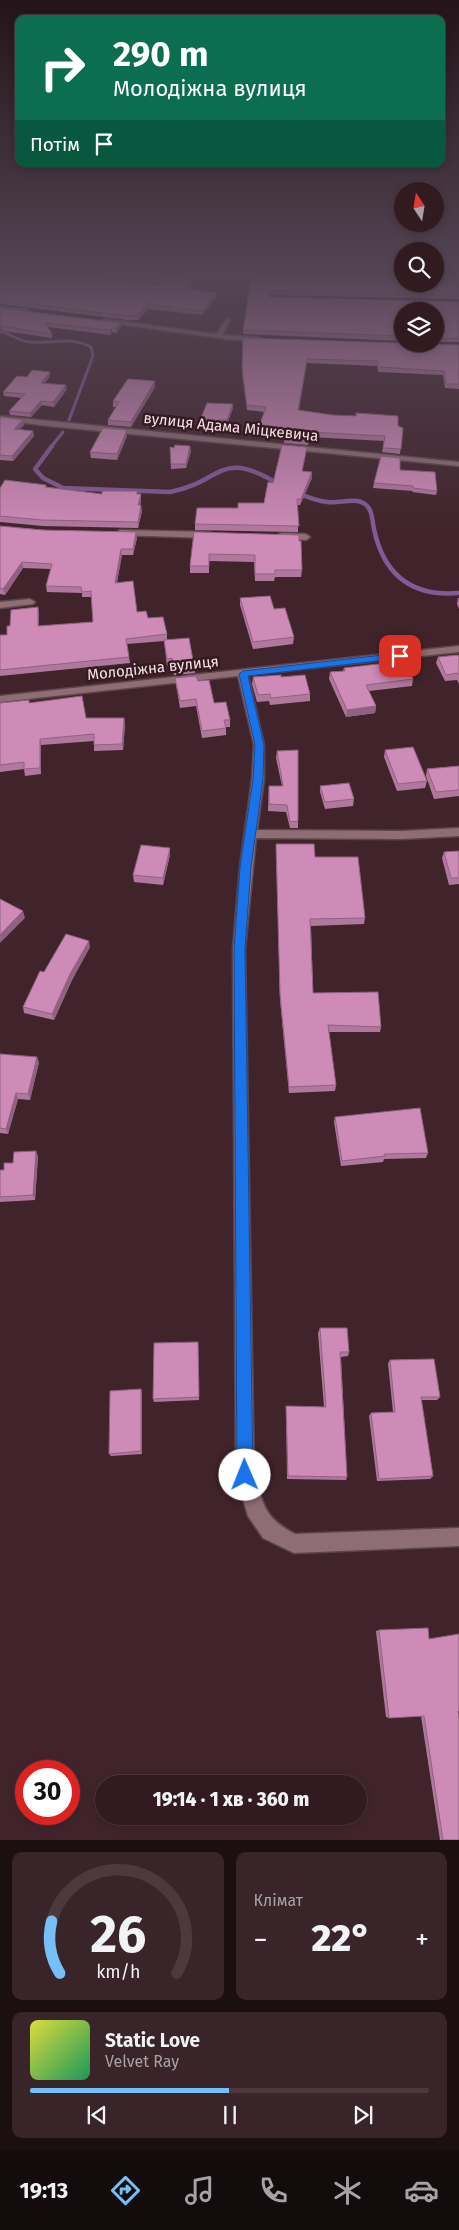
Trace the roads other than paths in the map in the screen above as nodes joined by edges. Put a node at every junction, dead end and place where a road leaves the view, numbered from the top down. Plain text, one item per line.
1 (0, 418) edge
2 (459, 464) edge
3 (111, 532) edge
4 (218, 535) edge
5 (277, 536) edge
6 (306, 537) dead end
7 (30, 602) dead end
8 (0, 605) edge
9 (459, 649) edge
10 (243, 674) junction
11 (0, 699) edge
12 (459, 832) edge
13 (250, 834) junction
14 (459, 1537) edge

1 - 2 street, вулиця Адама Міцкевича
3 - 4 street
5 - 6 street
7 - 8 street
9 - 10 street, Молодіжна вулиця
10 - 11 street, Молодіжна вулиця
10 - 13 street
12 - 13 street
13 - 14 street

